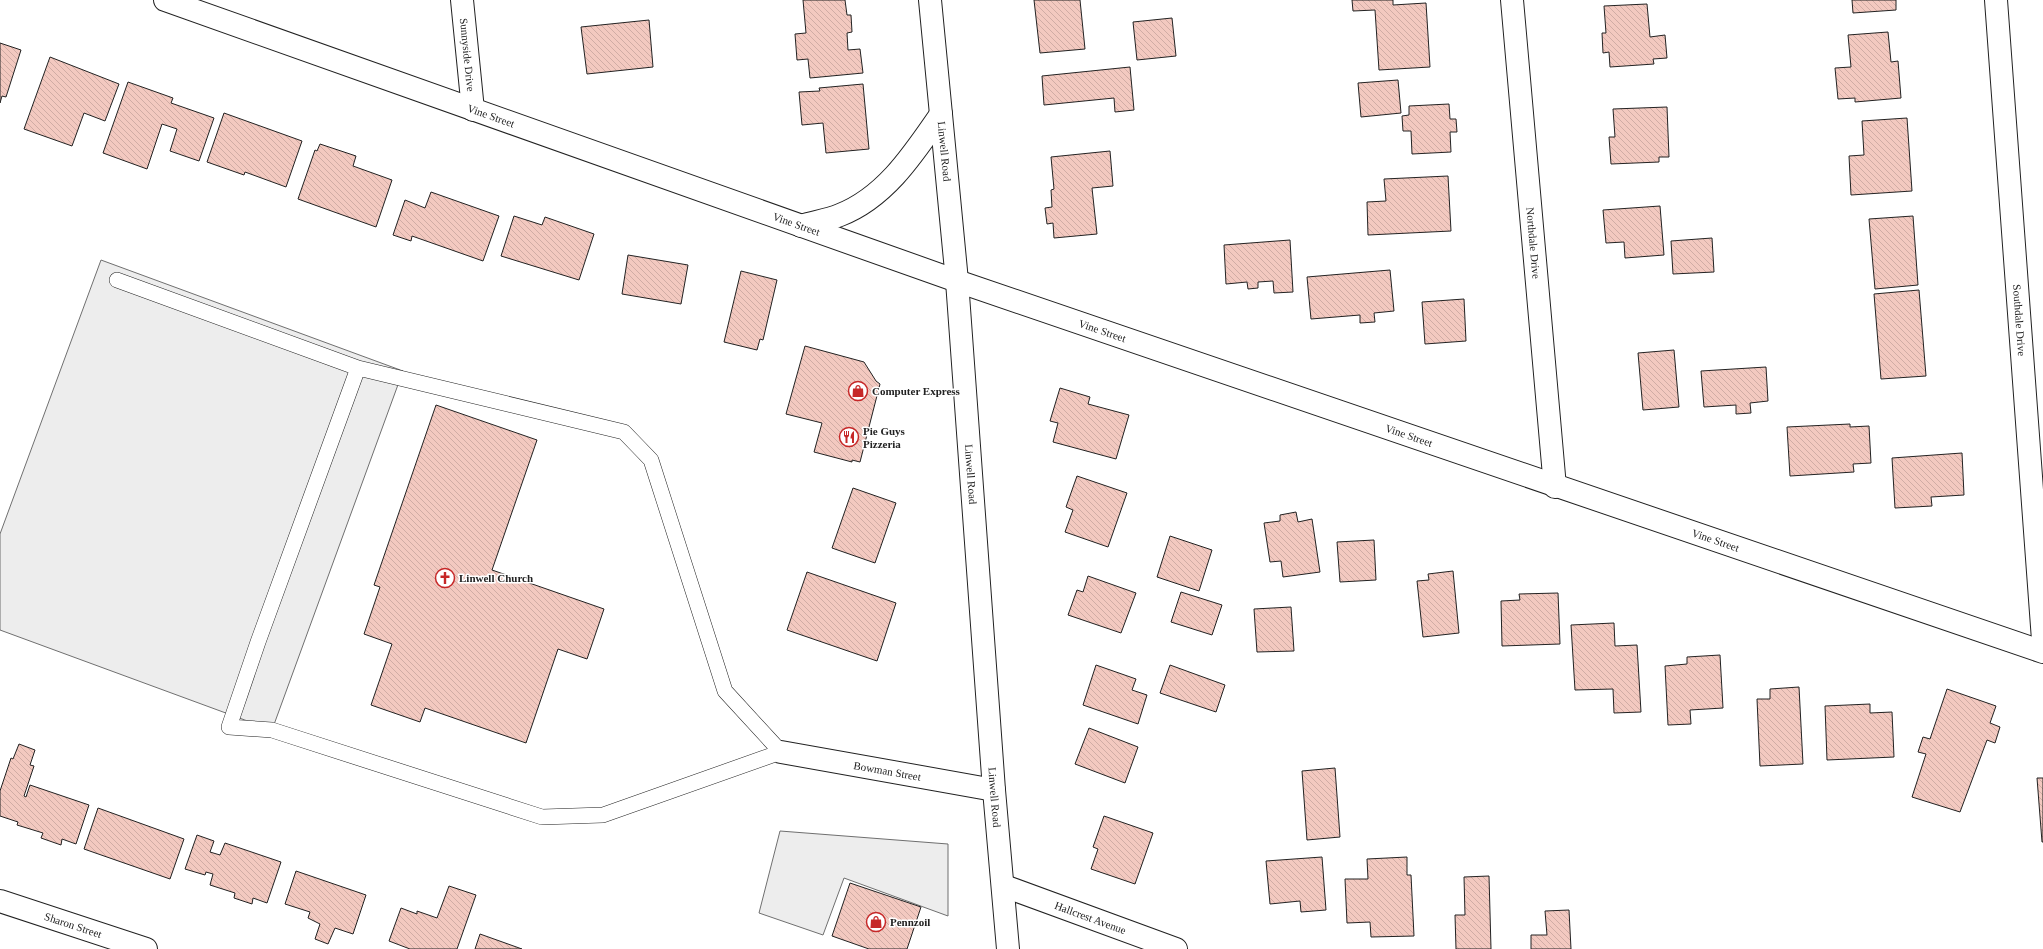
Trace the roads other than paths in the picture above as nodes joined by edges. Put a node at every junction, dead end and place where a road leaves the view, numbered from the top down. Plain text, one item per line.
1 (165, 0) edge
2 (462, 0) edge
3 (930, 0) edge
4 (1512, 0) edge
5 (1996, 0) edge
6 (473, 110) junction
7 (941, 114) junction
8 (801, 226) junction
9 (117, 280) dead end
10 (957, 281) junction
11 (358, 368) junction
12 (1555, 487) junction
13 (2043, 640) edge
14 (2043, 652) edge
15 (781, 752) junction
16 (994, 790) junction
17 (1004, 886) junction
18 (0, 901) edge
19 (146, 949) edge
20 (1008, 949) edge
21 (1176, 949) edge

1 - 6 street, Vine Street
2 - 6 street, Sunnyside Drive
3 - 7 street, Linwell Road
4 - 12 street, Northdale Drive
5 - 13 street, Southdale Drive
6 - 8 street, Vine Street
7 - 8 street
7 - 10 street, Linwell Road
8 - 10 street, Vine Street
9 - 11 lane
10 - 12 street, Vine Street
10 - 16 street, Linwell Road
11 - 15 lane
11 - 15 lane
12 - 14 street, Vine Street
15 - 16 street, Bowman Street
16 - 17 street, Linwell Road
17 - 20 street, Linwell Road
17 - 21 street, Hallcrest Avenue
18 - 19 street, Sharon Street

